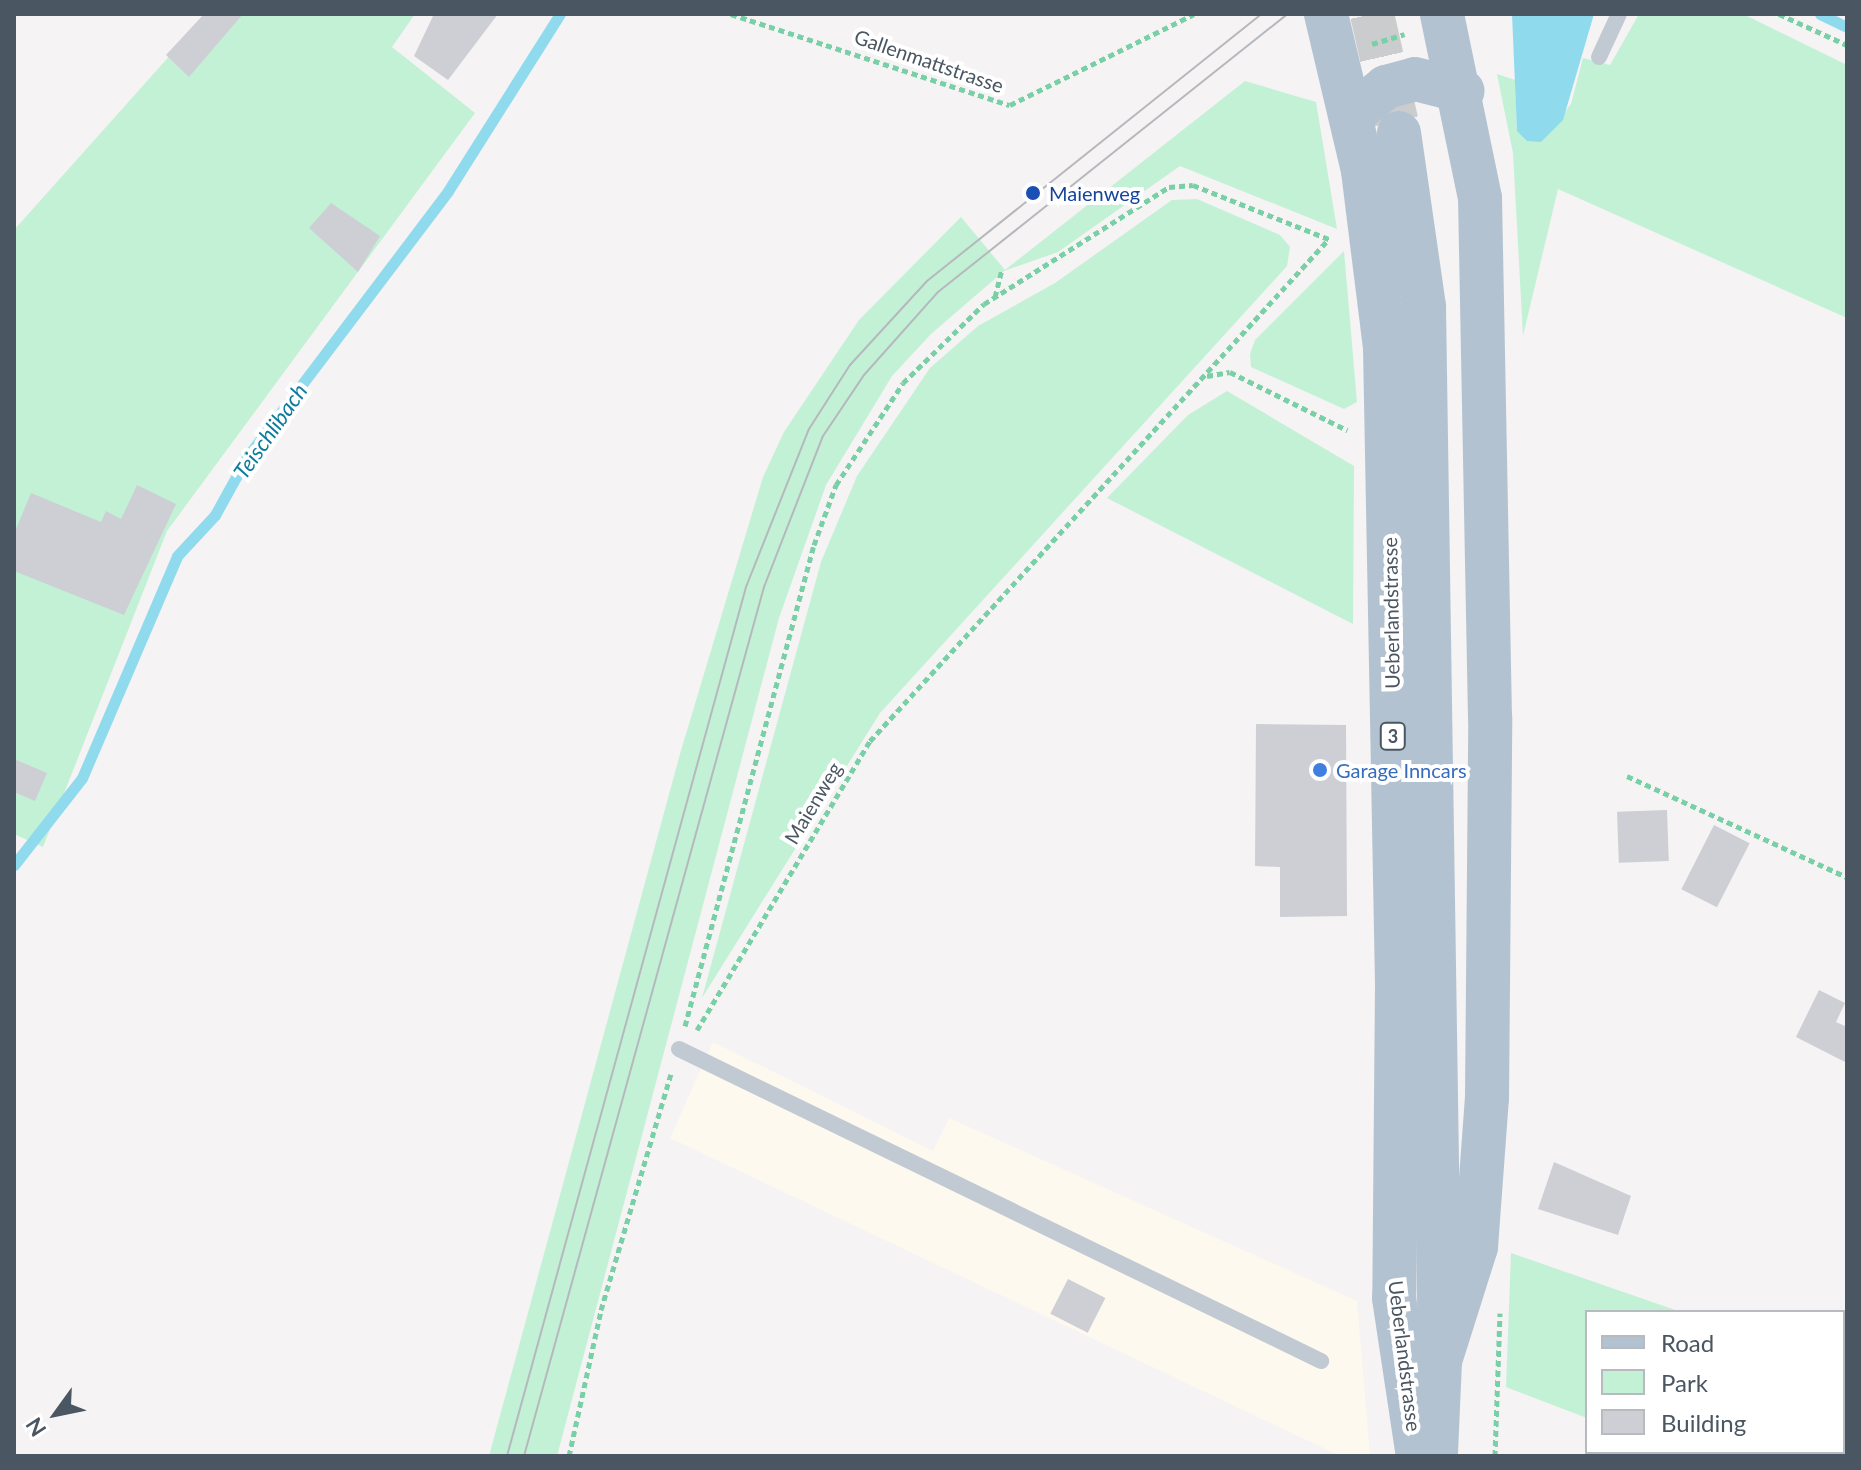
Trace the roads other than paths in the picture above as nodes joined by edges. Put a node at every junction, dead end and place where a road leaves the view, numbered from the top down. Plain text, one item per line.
1 (1619, 14) edge
2 (1443, 18) edge
3 (1330, 25) edge
4 (1599, 57) dead end
5 (1463, 91) junction
6 (1353, 114) junction
7 (1399, 133) tunnel mouth
8 (679, 1049) road end
9 (1321, 1361) dead end
10 (1440, 1361) junction
11 (1418, 1456) edge
12 (1436, 1456) edge

1 - 4 lane
2 - 5 main road, Ueberlandstrasse / 3
3 - 6 main road, Ueberlandstrasse / 3
5 - 6 main road
5 - 10 main road, Ueberlandstrasse / 3
6 - 11 main road, Ueberlandstrasse / 3
7 - 10 main road, Ueberlandstrasse / 3
8 - 9 lane
10 - 12 main road, Ueberlandstrasse / 3

